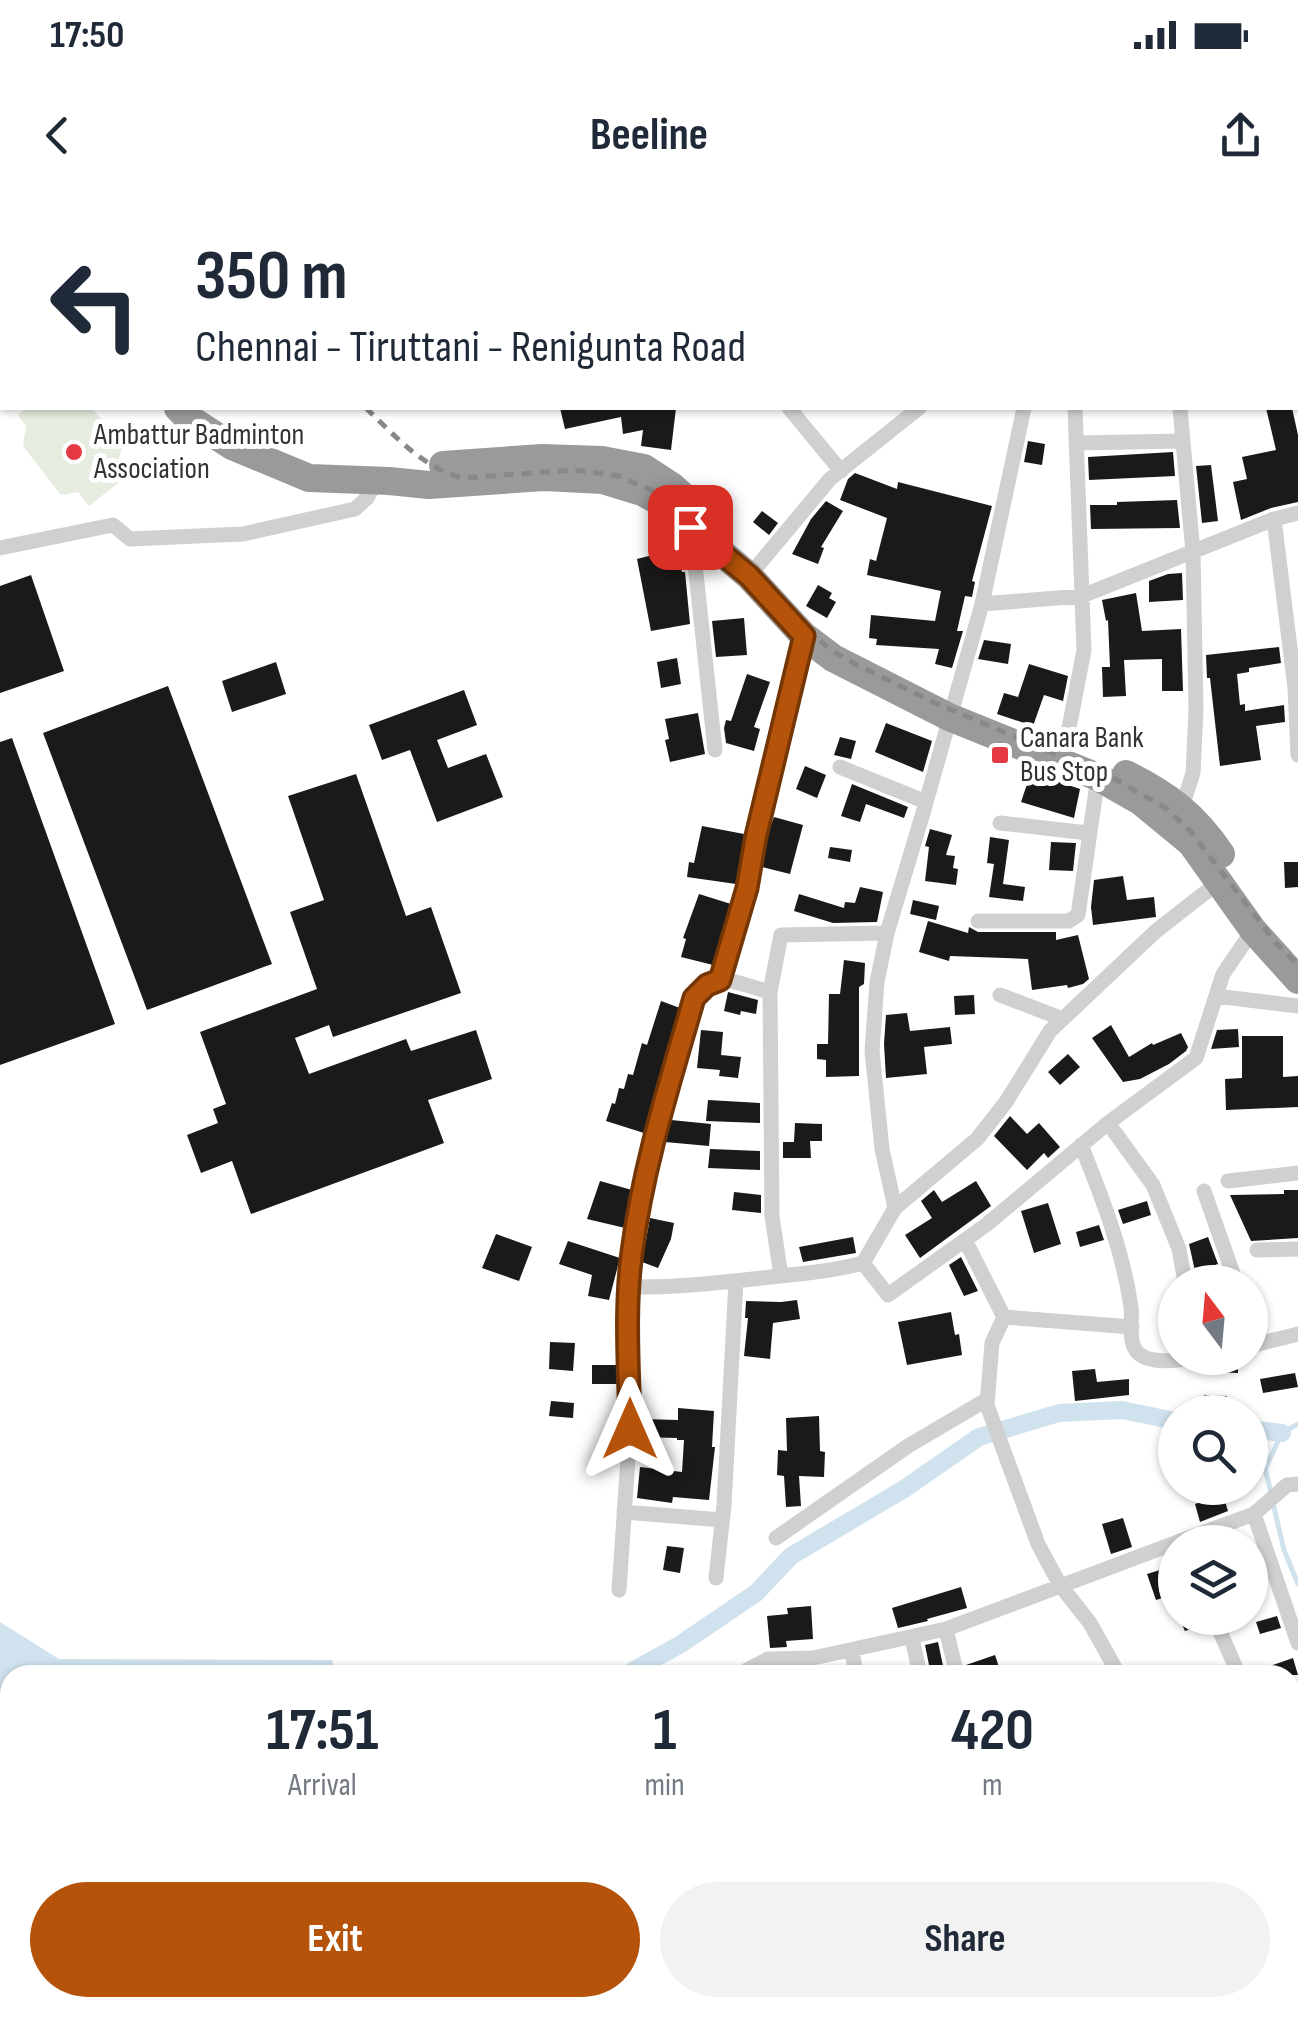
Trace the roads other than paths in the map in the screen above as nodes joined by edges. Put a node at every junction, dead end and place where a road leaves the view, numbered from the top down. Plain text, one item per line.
1 (180, 410) edge
2 (791, 410) edge
3 (917, 410) edge
4 (1024, 410) edge
5 (1075, 410) edge
6 (1180, 410) edge
7 (1183, 441) junction
8 (1076, 444) junction
9 (840, 470) junction
10 (383, 480) junction
11 (1298, 513) edge
12 (1274, 519) junction
13 (690, 527) junction
14 (0, 548) edge
15 (1193, 553) junction
16 (754, 571) junction
17 (1082, 596) junction
18 (982, 604) junction
19 (804, 636) junction
20 (952, 708) junction
21 (1065, 749) junction
22 (715, 750) dead end
23 (1298, 755) edge
24 (840, 767) dead end
25 (1098, 776) junction
26 (926, 802) junction
27 (1182, 806) junction
28 (1000, 824) dead end
29 (1088, 834) junction
30 (1220, 881) junction
31 (978, 921) dead end
32 (1253, 930) junction
33 (887, 933) junction
34 (1298, 953) edge
35 (720, 980) junction
36 (1298, 980) edge
37 (770, 992) junction
38 (1000, 995) dead end
39 (1216, 996) junction
40 (1298, 1006) edge
41 (1063, 1019) junction
42 (1108, 1122) junction
43 (1082, 1145) junction
44 (1298, 1173) edge
45 (1228, 1181) dead end
46 (1204, 1191) dead end
47 (894, 1208) junction
48 (965, 1240) junction
49 (1298, 1248) edge
50 (1258, 1250) dead end
51 (863, 1263) junction
52 (1181, 1265) edge
53 (1230, 1265) edge
54 (781, 1276) junction
55 (736, 1281) junction
56 (628, 1287) junction
57 (1004, 1318) junction
58 (1132, 1326) junction
59 (1298, 1334) edge
60 (1268, 1342) edge
61 (1158, 1360) edge
62 (987, 1402) junction
63 (1293, 1484) edge
64 (624, 1512) junction
65 (1254, 1514) junction
66 (722, 1520) junction
67 (1225, 1525) edge
68 (776, 1538) dead end
69 (1158, 1550) edge
70 (716, 1578) dead end
71 (1060, 1585) junction
72 (618, 1590) dead end
73 (946, 1630) junction
74 (1221, 1635) edge
75 (912, 1638) junction
76 (1298, 1643) edge
77 (852, 1650) junction
78 (757, 1665) edge
79 (802, 1665) edge
80 (818, 1665) edge
81 (854, 1665) edge
82 (918, 1665) edge
83 (955, 1665) edge
84 (1113, 1665) edge
85 (1235, 1665) edge

1 - 10 highway
2 - 9 street
3 - 9 street
4 - 18 street
5 - 8 street
6 - 7 street
7 - 8 street
7 - 15 street
8 - 17 street
9 - 16 street
10 - 13 highway
10 - 14 street
10 - 16 highway
11 - 12 street
12 - 15 street
12 - 23 street
13 - 16 highway
13 - 22 street
15 - 17 street
15 - 27 street
16 - 19 highway
16 - 20 highway
17 - 18 street
17 - 21 street
18 - 20 street
19 - 20 highway
19 - 35 street
20 - 21 highway
20 - 25 highway
20 - 26 street
21 - 27 highway
24 - 26 street
25 - 29 street
25 - 30 highway
26 - 33 street
27 - 34 highway
28 - 29 street
29 - 31 street
30 - 32 highway
30 - 41 street
32 - 36 highway
32 - 39 street
33 - 37 street
33 - 47 street
35 - 37 street
35 - 56 street
37 - 54 street
38 - 41 street
39 - 40 street
39 - 42 street
41 - 47 street
42 - 43 street
42 - 52 street
43 - 48 street
43 - 58 street
44 - 45 street
46 - 53 street
47 - 51 street
48 - 51 street
48 - 57 street
49 - 50 street
51 - 54 street
54 - 55 street
55 - 56 street
55 - 66 street
56 - 64 street
57 - 58 street
57 - 62 street
58 - 61 street
59 - 60 street
62 - 68 street
62 - 71 street
63 - 65 street
64 - 66 street
64 - 72 street
65 - 67 street
65 - 76 street
66 - 70 street
69 - 71 street
71 - 73 street
71 - 84 street
73 - 75 street
73 - 83 street
74 - 85 street
75 - 77 street
75 - 82 street
77 - 80 street
77 - 81 street
78 - 79 street

